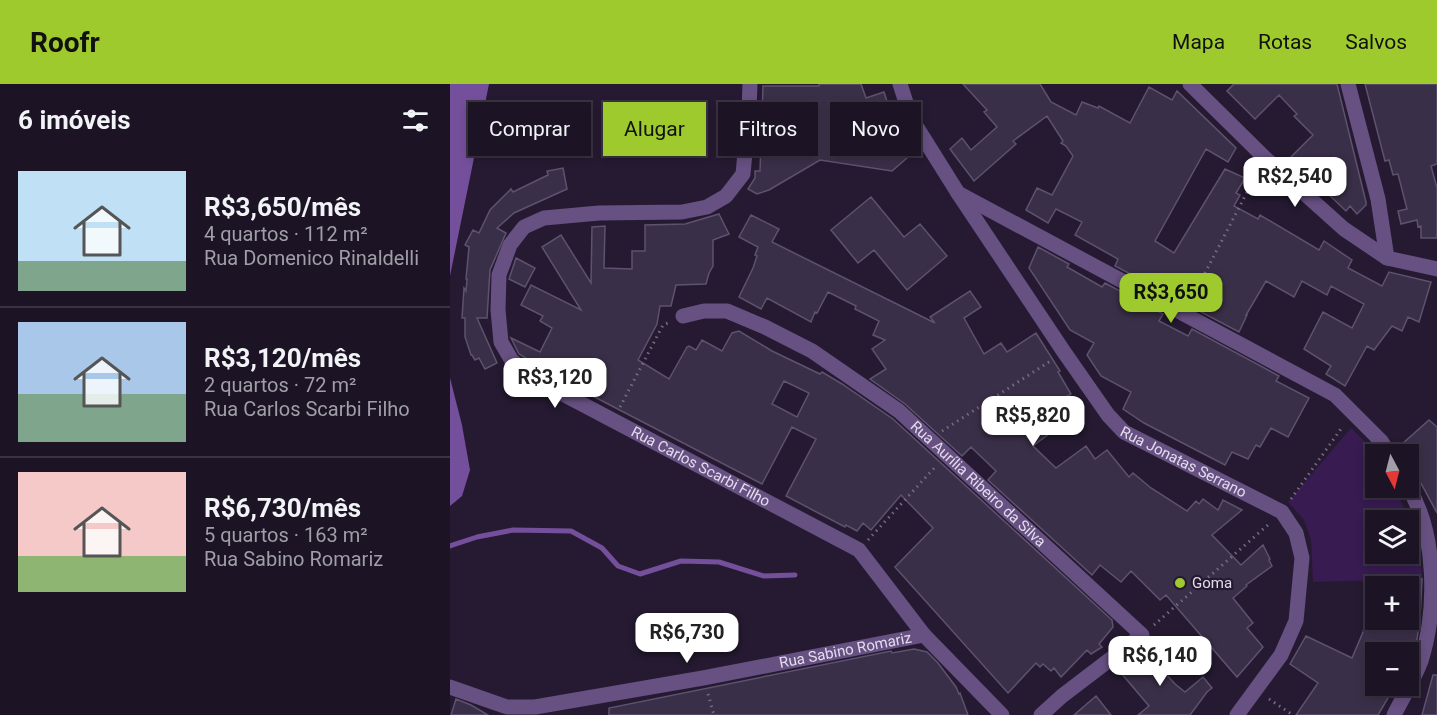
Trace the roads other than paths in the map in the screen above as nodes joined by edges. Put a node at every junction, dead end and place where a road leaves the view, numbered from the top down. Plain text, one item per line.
1 (750, 84) edge
2 (900, 84) edge
3 (1190, 84) edge
4 (1348, 84) edge
5 (958, 193) junction
6 (1387, 258) junction
7 (1437, 269) edge
8 (683, 316) road end
9 (1383, 444) edge
10 (1415, 498) edge
11 (924, 635) junction
12 (450, 687) edge
13 (1002, 715) edge
14 (1041, 715) edge
15 (1237, 715) edge
16 (1394, 715) edge

1 - 11 street, Rua Carlos Scarbi Filho
2 - 5 street, Rua Jonatas Serrano
3 - 6 street
4 - 6 street
5 - 9 street
5 - 15 street, Rua Jonatas Serrano
6 - 7 street
8 - 14 street, Rua Aurília Ribeiro da Silva
10 - 16 street
11 - 12 street, Rua Sabino Romariz
11 - 13 street, Rua Carlos Scarbi Filho

